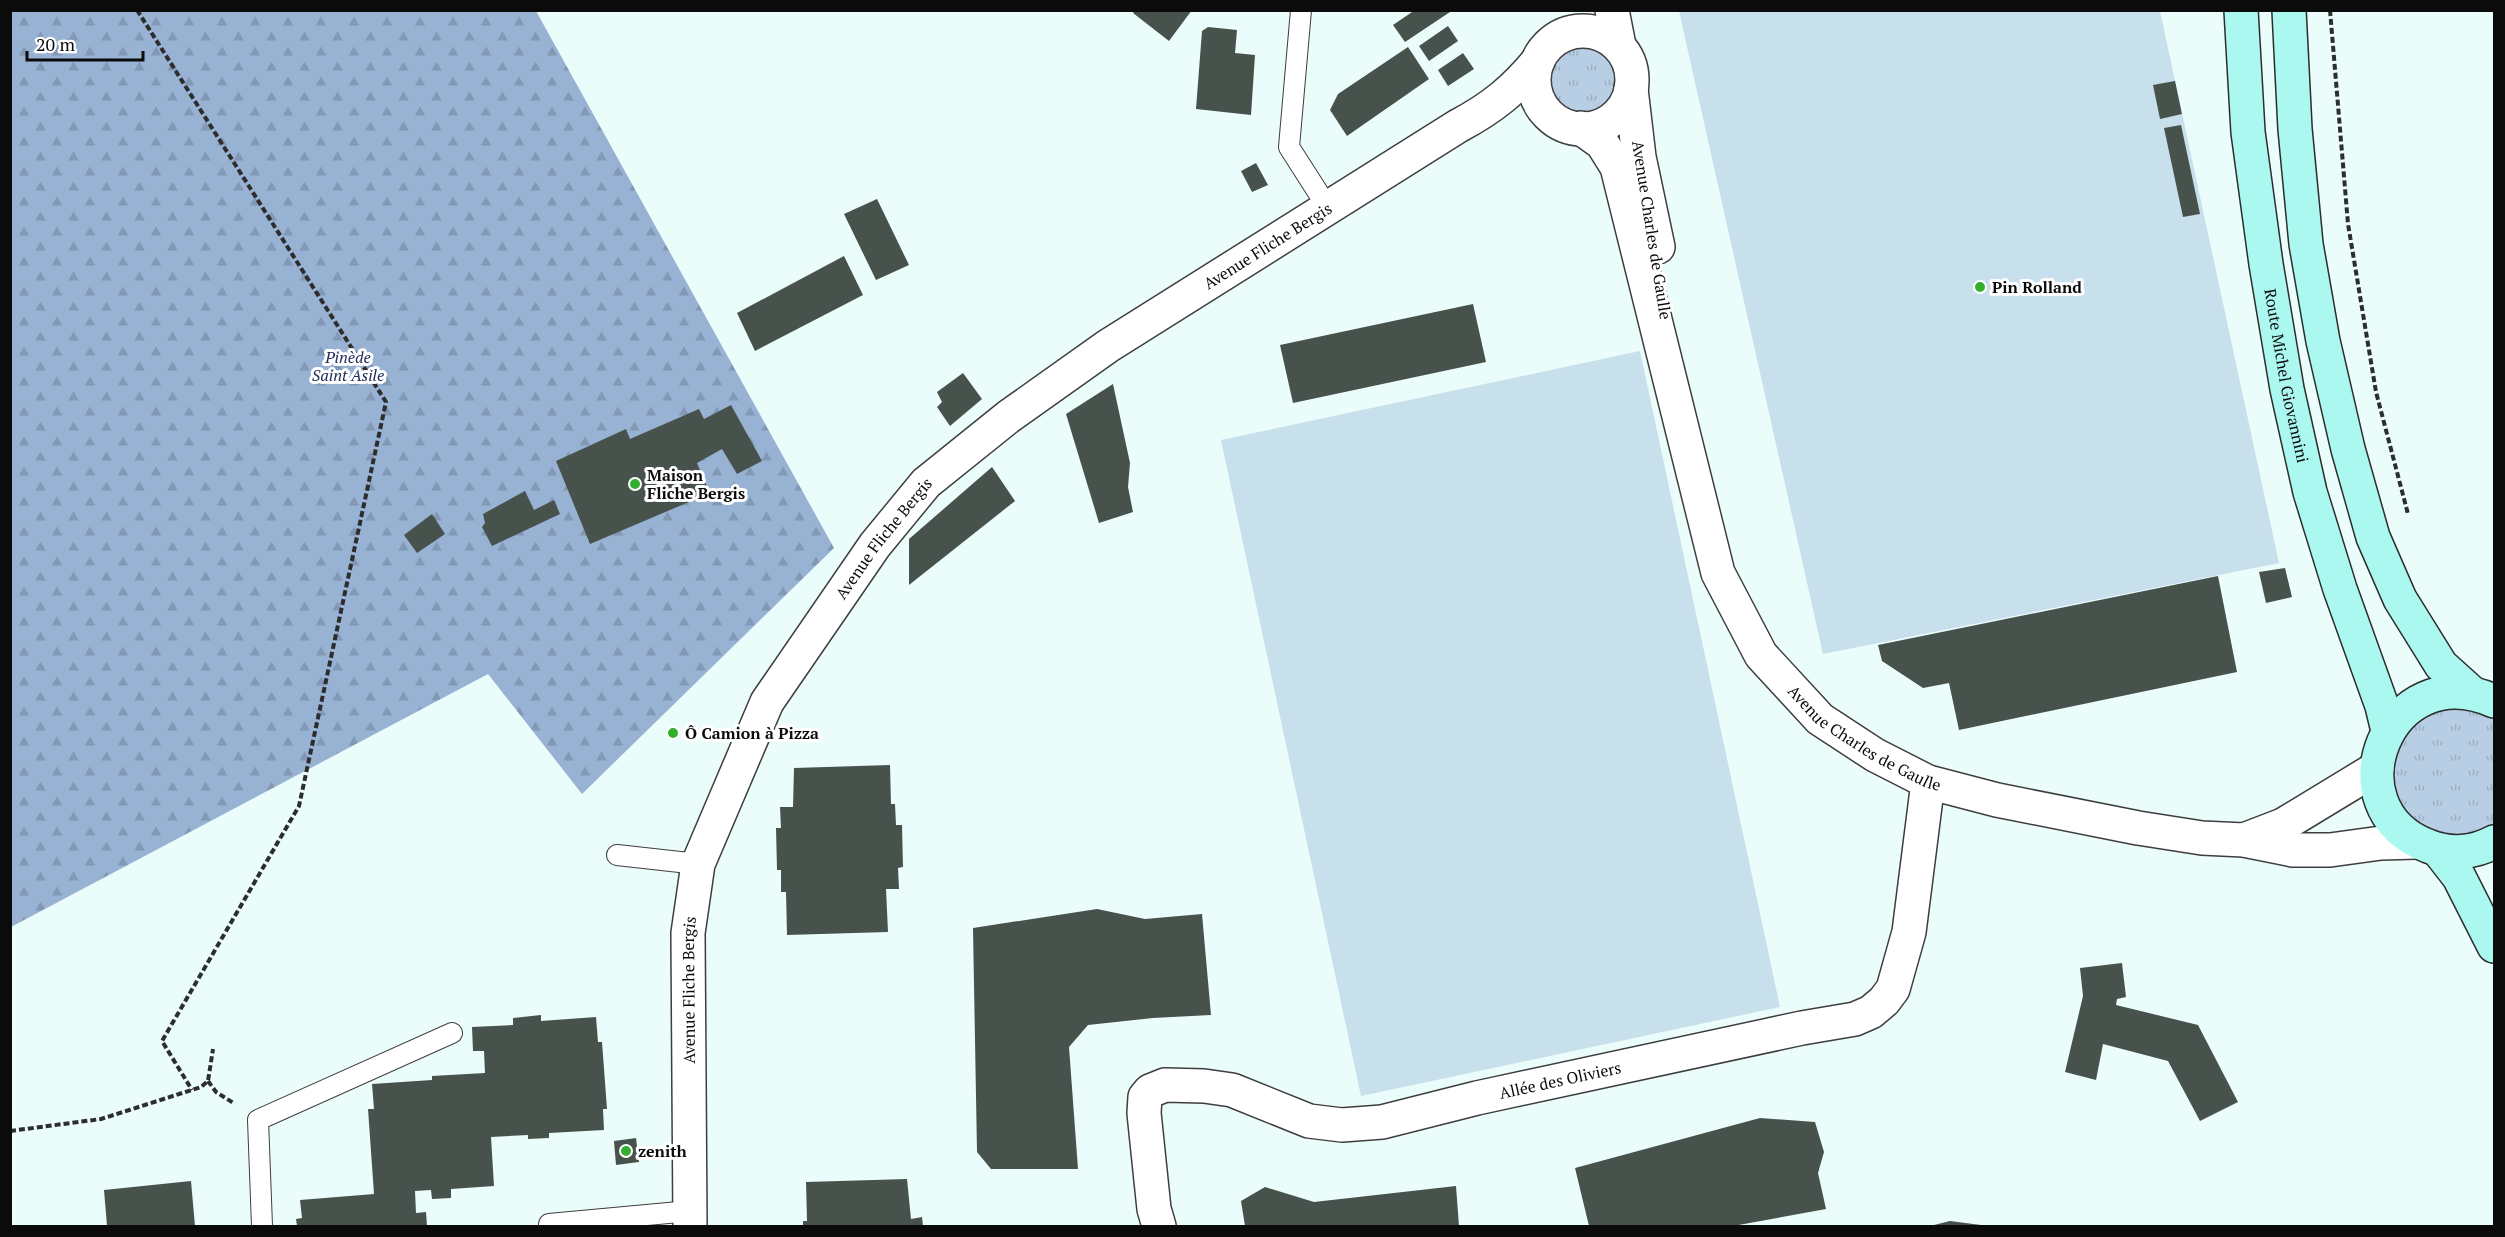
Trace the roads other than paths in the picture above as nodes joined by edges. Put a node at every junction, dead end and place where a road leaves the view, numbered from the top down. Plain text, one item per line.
1 (1301, 10) edge
2 (1557, 10) edge
3 (1611, 10) edge
4 (2241, 10) edge
5 (2289, 10) edge
6 (1619, 46) junction
7 (1543, 54) junction
8 (1631, 89) junction
9 (1482, 113) junction
10 (1569, 124) junction
11 (1328, 208) junction
12 (1678, 407) junction
13 (2483, 697) edge
14 (2388, 730) junction
15 (2377, 768) junction
16 (1928, 782) junction
17 (2244, 840) junction
18 (2494, 842) edge
19 (2428, 846) junction
20 (617, 855) dead end
21 (698, 864) junction
22 (2494, 946) edge
23 (452, 1033) dead end
24 (690, 1219) edge
25 (262, 1227) edge
26 (549, 1227) edge
27 (1159, 1227) edge

1 - 11 lane
2 - 7 street
3 - 6 street
4 - 14 main road, Route Michel Giovannini
5 - 13 main road
6 - 7 street
6 - 8 street
7 - 9 street, Avenue Fliche Bergis
7 - 10 street
8 - 10 street
8 - 12 street, Avenue Charles de Gaulle
9 - 10 street
9 - 11 street, Avenue Fliche Bergis
10 - 12 street, Avenue Charles de Gaulle
11 - 21 street, Avenue Fliche Bergis
12 - 16 street, Avenue Charles de Gaulle
13 - 14 main road
14 - 15 main road
15 - 17 street, Avenue Charles de Gaulle
15 - 19 main road
16 - 17 street, Avenue Charles de Gaulle
16 - 27 street, Allée des Oliviers
17 - 19 street, Avenue Charles de Gaulle
18 - 19 main road
19 - 22 main road
20 - 21 lane
21 - 24 street, Avenue Fliche Bergis
23 - 25 lane
24 - 26 lane

